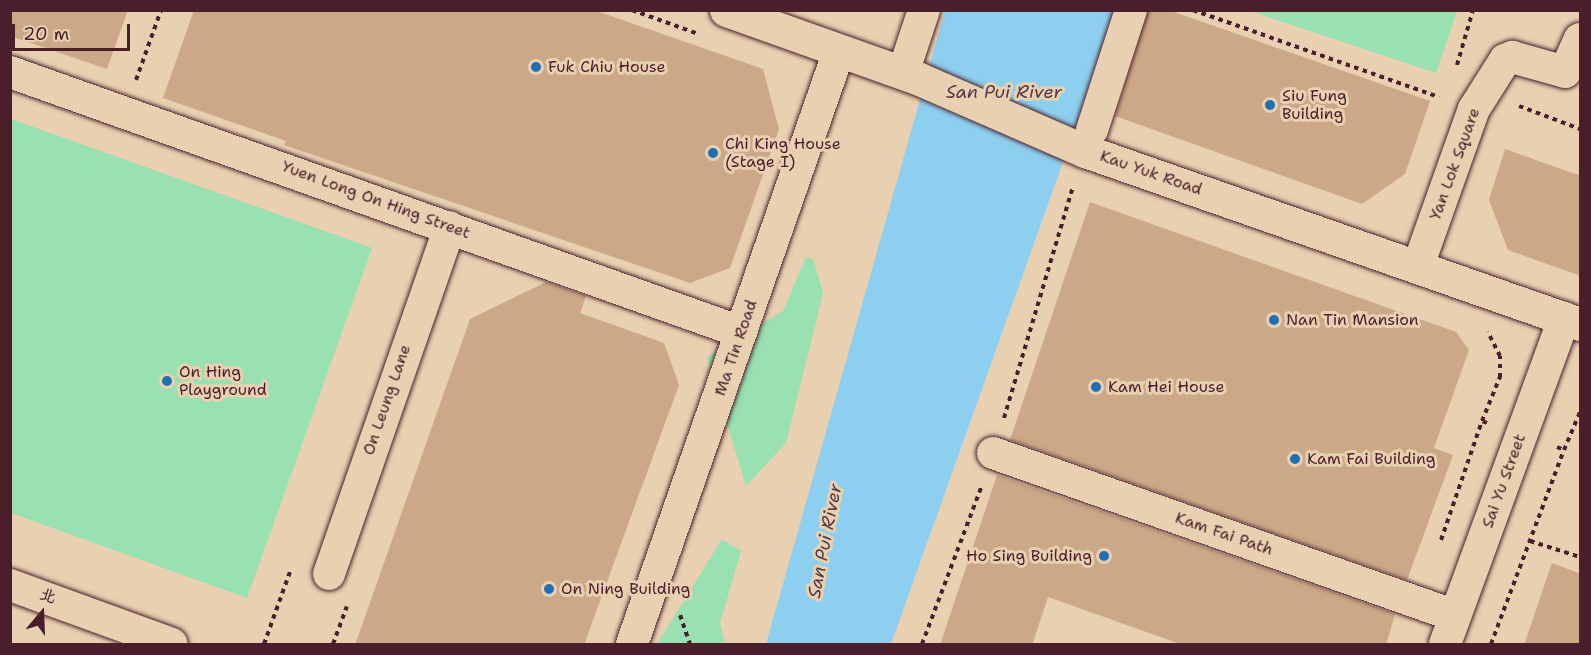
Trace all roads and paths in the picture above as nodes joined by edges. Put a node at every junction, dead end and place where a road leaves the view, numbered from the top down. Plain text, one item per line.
1 (161, 10) edge
2 (632, 10) edge
3 (924, 10) edge
4 (1131, 10) edge
5 (1193, 10) edge
6 (717, 24) edge
7 (1581, 39) edge
8 (839, 51) junction
9 (10, 72) edge
10 (910, 76) junction
11 (135, 83) dead end
12 (1447, 100) dead end
13 (1508, 114) dead end
14 (1581, 129) edge
15 (1077, 135) junction
16 (1076, 177) dead end
17 (450, 227) junction
18 (1418, 266) junction
19 (1572, 321) edge
20 (1482, 326) dead end
21 (741, 332) junction
22 (1581, 412) edge
23 (1482, 421) junction
24 (1521, 434) junction
25 (1564, 450) junction
26 (993, 453) junction
27 (1530, 541) junction
28 (1439, 546) dead end
29 (1581, 558) edge
30 (329, 574) dead end
31 (10, 585) edge
32 (349, 600) dead end
33 (678, 612) dead end
34 (1455, 615) junction
35 (172, 645) edge
36 (333, 645) edge
37 (632, 645) edge
38 (690, 645) edge
39 (922, 645) edge
40 (1445, 645) edge
41 (1491, 645) edge

1 - 11 path
2 - 6 path
3 - 10 street
4 - 15 street
5 - 12 path
6 - 8 street, Kau Yuk Road
7 - 18 street, Yan Lok Square
8 - 10 street, Kau Yuk Road
8 - 21 street, Ma Tin Road
9 - 17 street, Yuen Long On Hing Street
10 - 15 street, Kau Yuk Road
13 - 14 path
15 - 18 street, Kau Yuk Road
16 - 26 path
17 - 21 street, Yuen Long On Hing Street
17 - 30 street, On Leung Lane
18 - 19 street, Kau Yuk Road
19 - 24 street, Sai Yu Street
20 - 23 path
21 - 37 street, Ma Tin Road
22 - 25 path
23 - 24 path
23 - 28 path
24 - 25 path
24 - 34 street, Sai Yu Street
25 - 27 path
26 - 34 street, Kam Fai Path
26 - 39 path
27 - 29 path
27 - 41 path
31 - 35 street
32 - 36 path
33 - 38 path
34 - 40 street, Sai Yu Street

